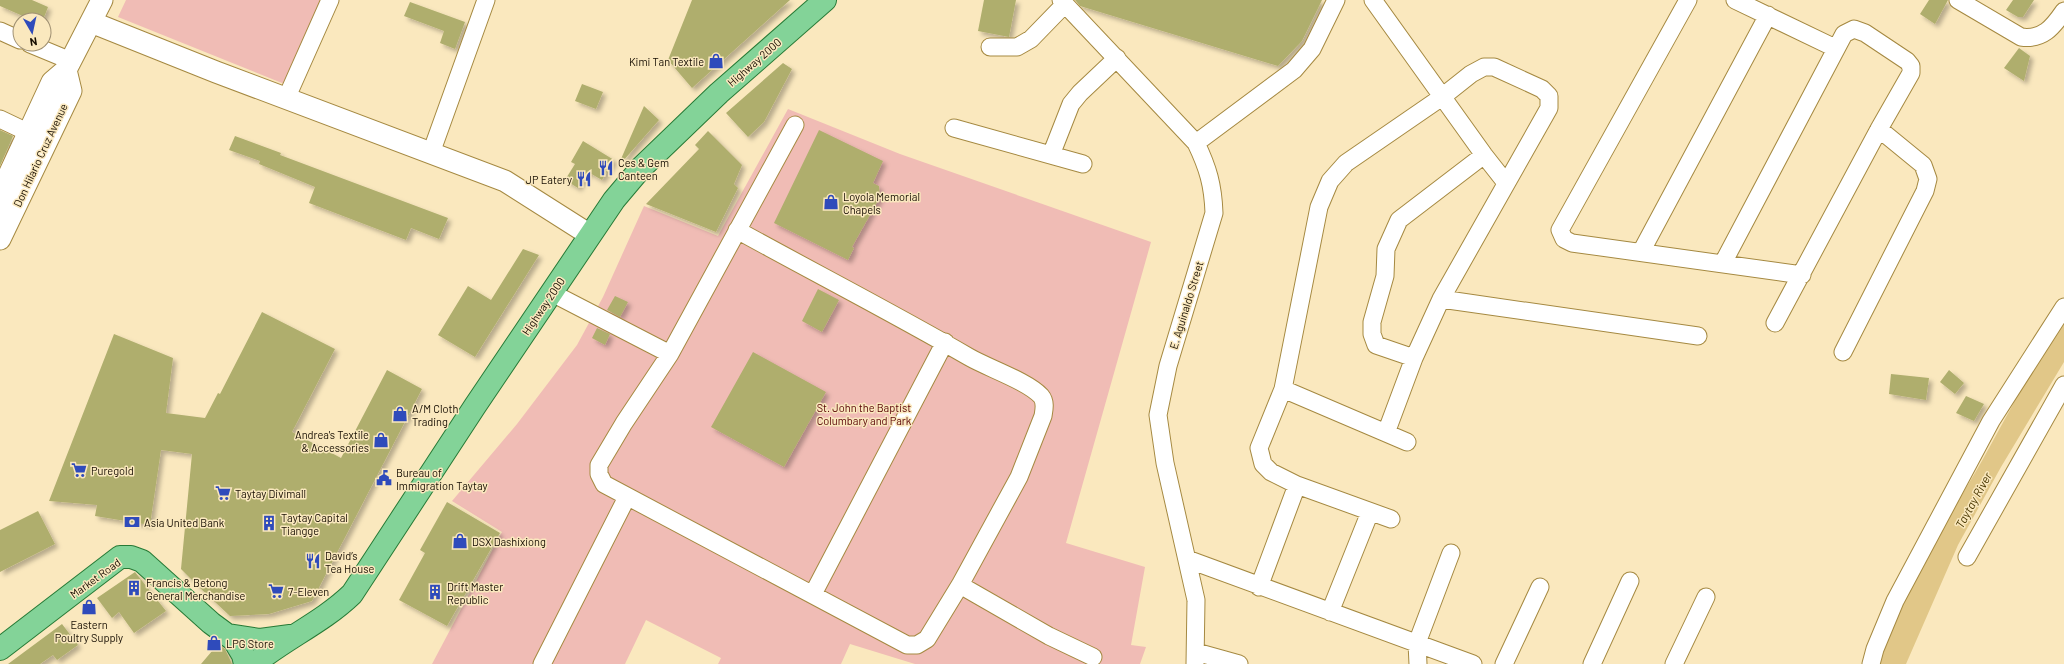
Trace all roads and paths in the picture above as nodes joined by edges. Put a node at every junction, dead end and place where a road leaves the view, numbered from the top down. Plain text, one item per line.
1 (102, 0) edge
2 (330, 0) edge
3 (486, 0) edge
4 (826, 0) edge
5 (1336, 0) edge
6 (1373, 0) edge
7 (1688, 0) edge
8 (1735, 0) edge
9 (1958, 0) edge
10 (1063, 2) edge
11 (2064, 11) edge
12 (1768, 15) junction
13 (91, 22) junction
14 (0, 31) edge
15 (12, 36) edge
16 (990, 47) dead end
17 (1835, 48) junction
18 (44, 52) edge
19 (1117, 58) junction
20 (69, 66) junction
21 (1442, 97) junction
22 (286, 98) junction
23 (0, 119) edge
24 (795, 125) dead end
25 (954, 128) dead end
26 (1879, 129) junction
27 (38, 137) junction
28 (1196, 143) junction
29 (431, 153) junction
30 (1051, 155) junction
31 (1484, 155) junction
32 (1083, 164) dead end
33 (1506, 183) junction
34 (0, 194) edge
35 (6, 210) edge
36 (737, 230) junction
37 (590, 235) junction
38 (0, 239) edge
39 (1641, 252) junction
40 (1724, 263) junction
41 (1802, 275) junction
42 (552, 293) junction
43 (1441, 299) junction
44 (2064, 307) edge
45 (1775, 323) dead end
46 (1698, 336) dead end
47 (946, 342) junction
48 (1843, 352) dead end
49 (670, 354) junction
50 (1414, 358) junction
51 (2064, 385) edge
52 (1282, 389) junction
53 (1386, 433) junction
54 (1407, 442) dead end
55 (1297, 485) junction
56 (627, 497) junction
57 (1370, 512) junction
58 (1391, 519) dead end
59 (1451, 553) dead end
60 (1967, 557) dead end
61 (1187, 559) junction
62 (1630, 581) dead end
63 (960, 586) junction
64 (1259, 586) junction
65 (1540, 587) dead end
66 (813, 594) junction
67 (1706, 597) dead end
68 (1330, 612) junction
69 (228, 635) junction
70 (293, 635) junction
71 (1417, 643) junction
72 (0, 649) edge
73 (1093, 657) dead end
74 (1196, 658) edge
75 (245, 664) edge
76 (254, 664) edge
77 (542, 664) edge
78 (1240, 664) edge
79 (1418, 664) edge
80 (1473, 664) edge
81 (1504, 664) edge
82 (1592, 664) edge
83 (1674, 664) edge
84 (1871, 664) edge

1 - 13 street
2 - 22 street
3 - 29 street
4 - 37 main road, Highway 2000
5 - 28 street
6 - 21 street
7 - 39 street
8 - 12 street
9 - 11 street
10 - 16 street
10 - 19 street, E. Aguinaldo Street
12 - 17 street
12 - 39 street
13 - 20 street
13 - 22 street
14 - 15 street
17 - 26 street
17 - 40 street
18 - 20 street
19 - 28 street, E. Aguinaldo Street
19 - 30 street
20 - 27 street, Don Hilario Cruz Avenue
21 - 31 street
21 - 33 street
21 - 52 street
22 - 29 street
23 - 27 street
24 - 36 street
25 - 30 street
26 - 41 street
26 - 48 street
27 - 34 street, Don Hilario Cruz Avenue
27 - 35 street, Don Hilario Cruz Avenue
28 - 61 street, E. Aguinaldo Street
29 - 37 street
30 - 32 street
31 - 33 street
31 - 50 street
33 - 43 street
35 - 38 street, Don Hilario Cruz Avenue
36 - 47 street
36 - 49 street
37 - 42 main road, Highway 2000
39 - 40 street
40 - 41 street
41 - 45 street
42 - 49 street
42 - 70 main road, Highway 2000
43 - 46 street
43 - 50 street
44 - 84 street
47 - 63 street
47 - 66 street
49 - 56 street
50 - 53 street
51 - 60 street
52 - 53 street
52 - 55 street
53 - 54 street
55 - 57 street
55 - 64 street
56 - 66 street
56 - 77 street
57 - 58 street
57 - 68 street
59 - 71 street
61 - 64 street
61 - 74 street, E. Aguinaldo Street
62 - 82 street
63 - 66 street
63 - 73 street
64 - 68 street
65 - 81 street
67 - 83 street
68 - 71 street
69 - 70 main road, Highway 2000
69 - 72 main road, Market Road
69 - 75 main road
70 - 76 main road, Highway 2000
71 - 79 street
71 - 80 street
74 - 78 street

